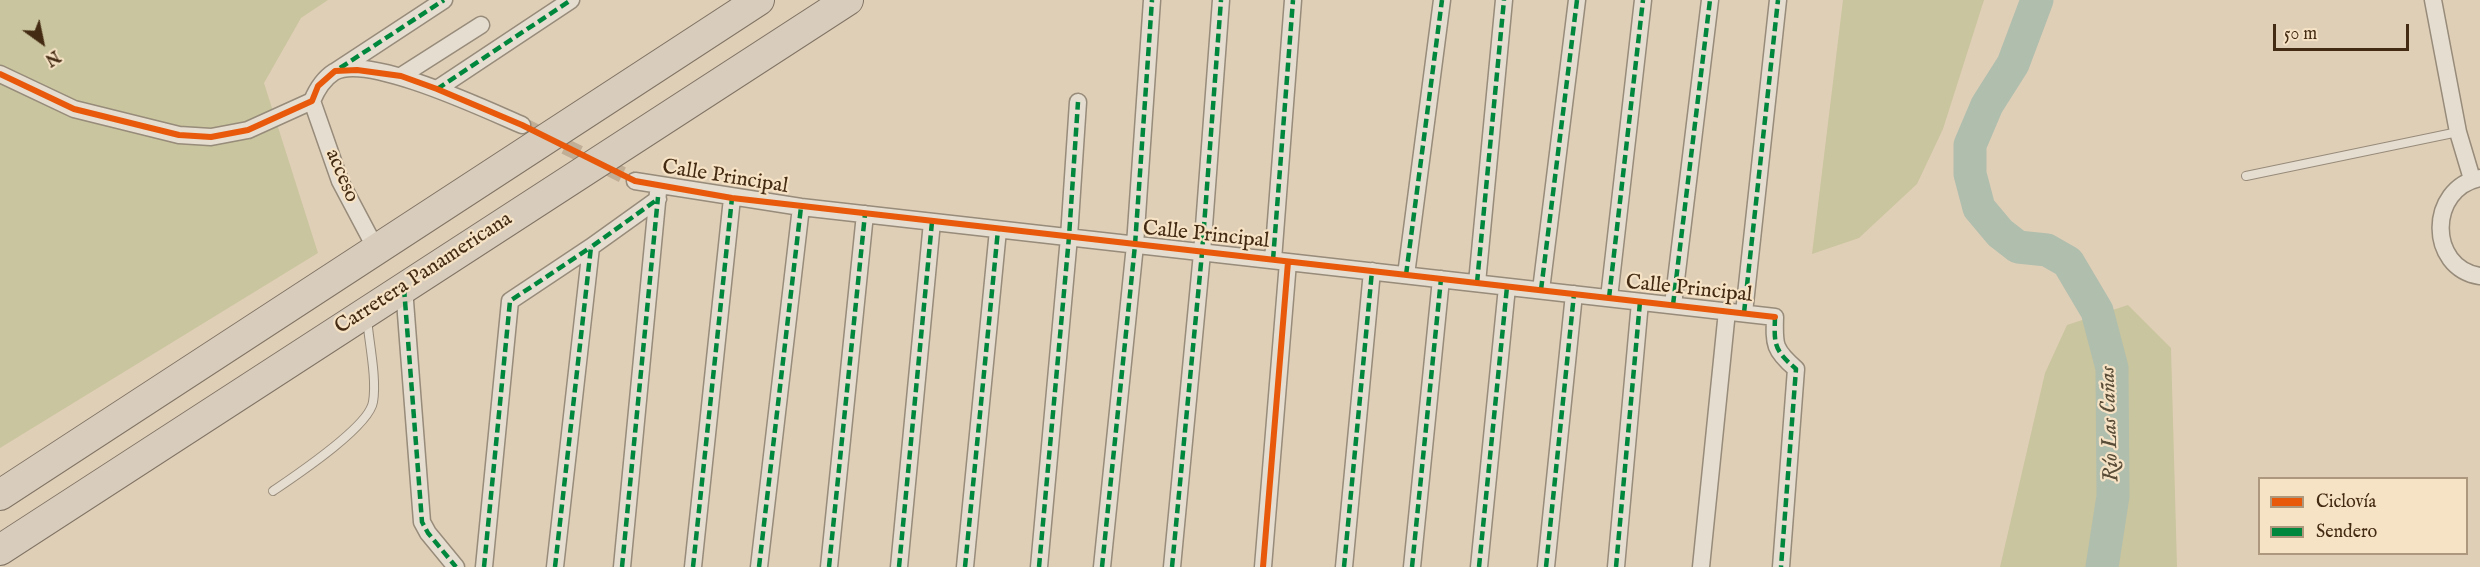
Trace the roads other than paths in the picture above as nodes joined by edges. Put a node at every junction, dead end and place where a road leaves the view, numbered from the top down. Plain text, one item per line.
1 (444, 0) edge
2 (572, 0) edge
3 (759, 0) edge
4 (848, 0) edge
5 (1152, 0) edge
6 (1221, 0) edge
7 (1293, 0) edge
8 (1442, 0) edge
9 (1504, 0) edge
10 (1577, 0) edge
11 (1643, 0) edge
12 (1710, 0) edge
13 (1778, 0) edge
14 (2433, 0) edge
15 (481, 25) dead end
16 (335, 71) junction
17 (0, 74) edge
18 (401, 76) junction
19 (437, 89) junction
20 (312, 101) junction
21 (1078, 102) dead end
22 (2458, 132) junction
23 (525, 137) junction
24 (2246, 176) dead end
25 (2476, 178) edge
26 (635, 181) tunnel mouth
27 (556, 188) junction
28 (658, 192) junction
29 (732, 198) junction
30 (801, 207) junction
31 (865, 214) junction
32 (932, 222) junction
33 (998, 230) junction
34 (1068, 237) junction
35 (1135, 245) junction
36 (591, 247) junction
37 (376, 249) junction
38 (1202, 252) junction
39 (1281, 261) junction
40 (1372, 272) junction
41 (1406, 275) junction
42 (2480, 276) edge
43 (1441, 279) junction
44 (1477, 283) junction
45 (1507, 287) junction
46 (404, 288) junction
47 (1542, 290) junction
48 (1574, 294) junction
49 (1609, 298) junction
50 (1640, 302) junction
51 (1673, 305) junction
52 (1727, 311) junction
53 (366, 312) junction
54 (1744, 313) junction
55 (273, 491) dead end
56 (0, 495) edge
57 (0, 550) edge
58 (456, 567) edge
59 (484, 567) edge
60 (555, 567) edge
61 (622, 567) edge
62 (693, 567) edge
63 (759, 567) edge
64 (829, 567) edge
65 (899, 567) edge
66 (965, 567) edge
67 (1039, 567) edge
68 (1102, 567) edge
69 (1172, 567) edge
70 (1263, 567) edge
71 (1344, 567) edge
72 (1412, 567) edge
73 (1479, 567) edge
74 (1546, 567) edge
75 (1616, 567) edge
76 (1701, 567) edge
77 (1781, 567) edge

1 - 16 street
2 - 19 street
3 - 23 highway
4 - 27 highway, Carretera Panamericana
5 - 35 street
6 - 38 street
7 - 39 street
8 - 41 street
9 - 44 street
10 - 47 street
11 - 49 street
12 - 51 street
13 - 54 street
14 - 22 street
15 - 18 street
16 - 18 street
16 - 20 street
17 - 20 street
18 - 19 street
19 - 23 street
20 - 37 street, acceso
21 - 34 street
22 - 24 lane
22 - 25 street
23 - 27 highway
23 - 37 highway
25 - 42 street
26 - 28 street, Calle Principal
27 - 46 highway, Carretera Panamericana
28 - 29 street, Calle Principal
28 - 36 street
28 - 61 street
29 - 30 street, Calle Principal
29 - 62 street
30 - 31 street, Calle Principal
30 - 63 street
31 - 32 street, Calle Principal
31 - 64 street
32 - 33 street, Calle Principal
32 - 65 street
33 - 34 street, Calle Principal
33 - 66 street
34 - 35 street, Calle Principal
34 - 67 street
35 - 38 street, Calle Principal
35 - 68 street
36 - 59 street
36 - 60 street
37 - 56 highway
38 - 39 street, Calle Principal
38 - 69 street
39 - 40 street, Calle Principal
39 - 70 street
40 - 41 street, Calle Principal
40 - 71 street
41 - 43 street, Calle Principal
43 - 44 street, Calle Principal
43 - 72 street
44 - 45 street, Calle Principal
45 - 47 street, Calle Principal
45 - 73 street
46 - 53 highway, Carretera Panamericana
46 - 58 street
47 - 48 street, Calle Principal
48 - 49 street, Calle Principal
48 - 74 street
49 - 50 street, Calle Principal
50 - 51 street, Calle Principal
50 - 75 street
51 - 52 street, Calle Principal
52 - 54 street, Calle Principal
52 - 76 street
53 - 55 lane
53 - 57 highway, Carretera Panamericana
54 - 77 street, Calle Principal

